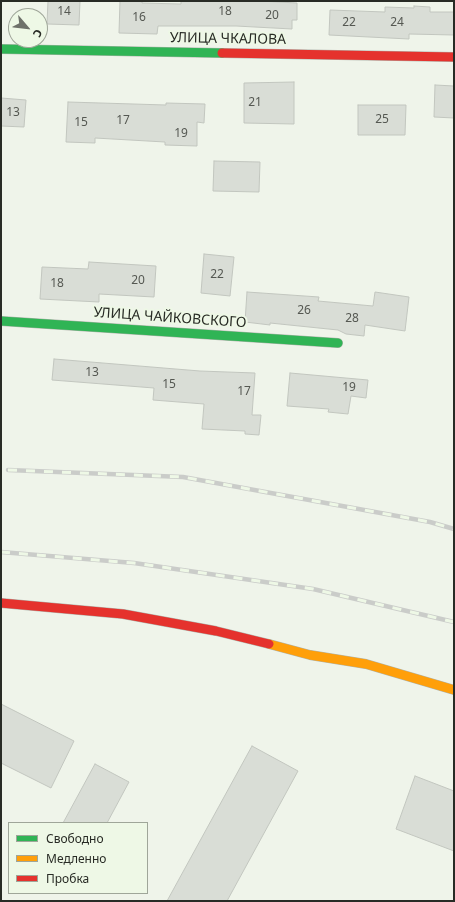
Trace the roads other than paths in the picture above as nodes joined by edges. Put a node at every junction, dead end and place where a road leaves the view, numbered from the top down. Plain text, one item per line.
1 (1, 49) edge
2 (454, 57) edge
3 (1, 321) edge
4 (338, 343) dead end
5 (1, 603) edge
6 (454, 690) edge

1 - 2 street, УЛИЦА ЧКАЛОВА
3 - 4 street, УЛИЦА ЧАЙКОВСКОГО
5 - 6 street

